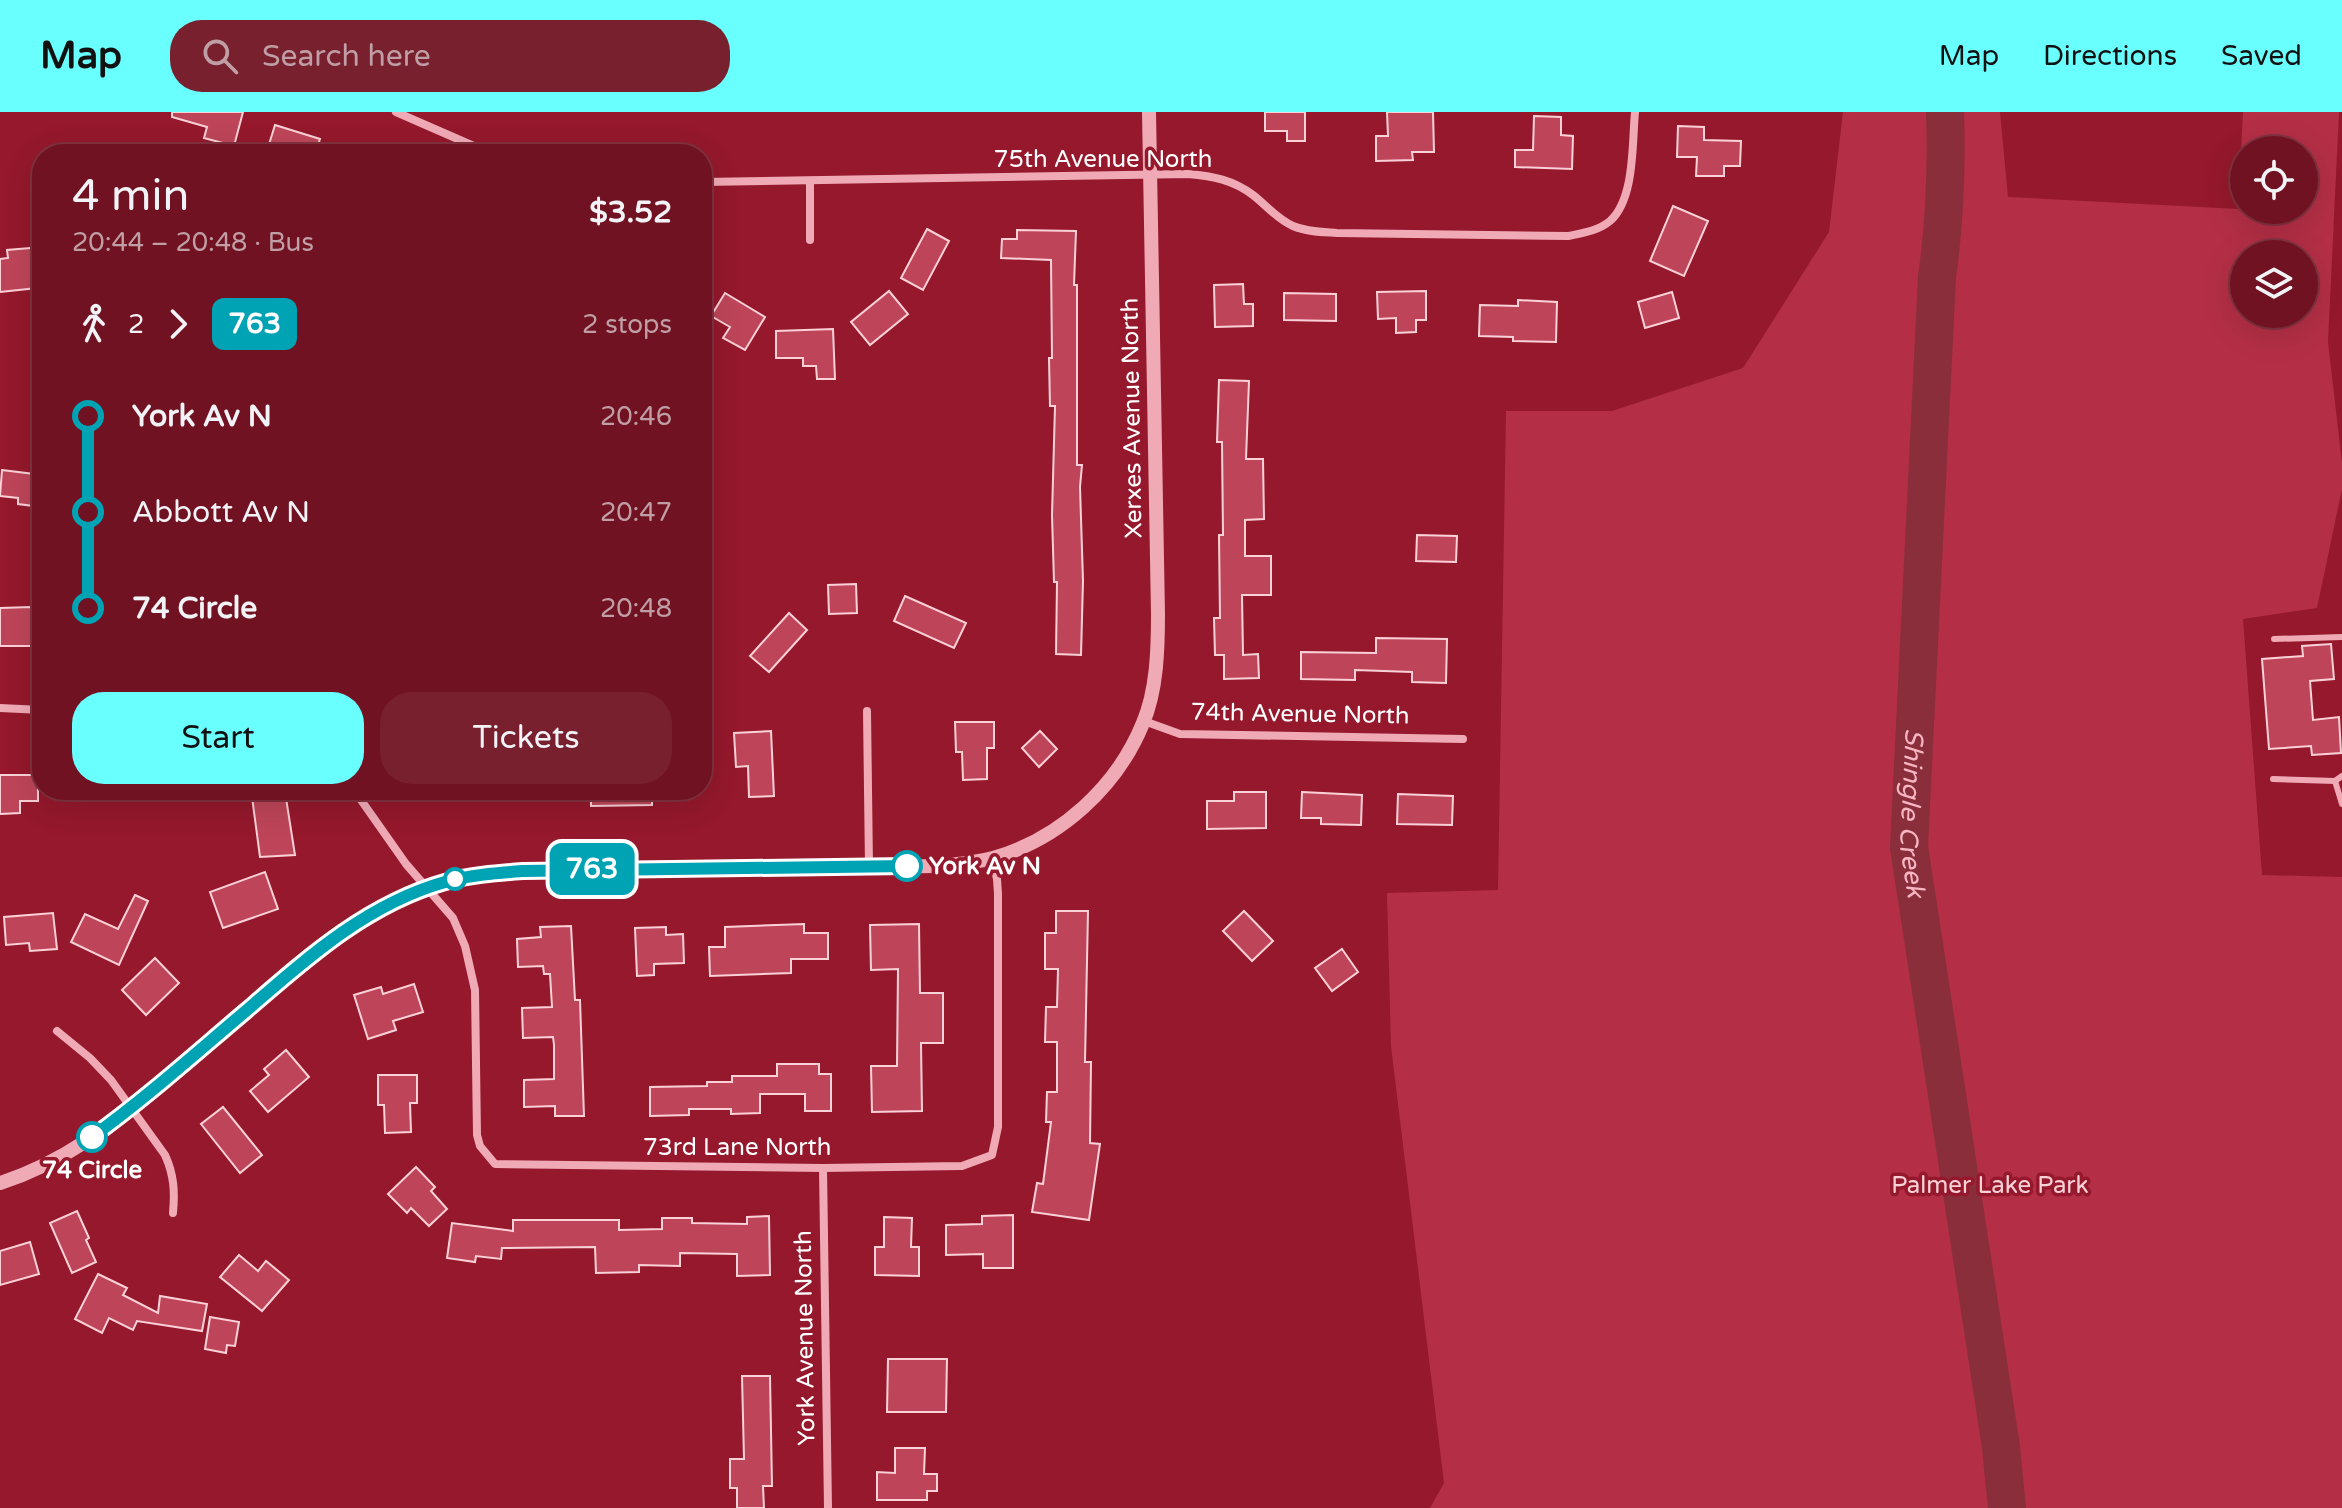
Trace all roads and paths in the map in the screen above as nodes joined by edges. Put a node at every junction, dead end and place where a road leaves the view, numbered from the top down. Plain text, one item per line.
1 (396, 112) edge
2 (1149, 112) edge
3 (1635, 112) edge
4 (459, 140) junction
5 (457, 144) edge
6 (468, 144) edge
7 (1150, 175) junction
8 (810, 181) junction
9 (712, 182) edge
10 (810, 240) dead end
11 (2342, 637) edge
12 (2274, 639) dead end
13 (0, 708) edge
14 (32, 710) edge
15 (867, 711) dead end
16 (1144, 721) junction
17 (1463, 739) dead end
18 (2342, 776) edge
19 (2273, 779) dead end
20 (2335, 781) junction
21 (361, 800) edge
22 (2342, 804) edge
23 (992, 858) junction
24 (869, 867) junction
25 (428, 888) junction
26 (57, 1031) dead end
27 (132, 1109) junction
28 (823, 1168) junction
29 (0, 1183) edge
30 (173, 1213) dead end
31 (828, 1508) edge

1 - 4 street
2 - 7 street, Xerxes Avenue North
3 - 7 street, 75th Avenue North
4 - 5 street
4 - 6 street
7 - 8 street, 75th Avenue North
7 - 16 street, Xerxes Avenue North
8 - 9 street, 75th Avenue North
8 - 10 street
11 - 12 lane
13 - 14 street
15 - 24 street
16 - 17 street, 74th Avenue North
16 - 23 street
18 - 20 lane
19 - 20 lane
20 - 22 lane
21 - 25 street
23 - 24 street
23 - 28 street, 73rd Lane North
24 - 25 street
25 - 27 street
25 - 28 street, 73rd Lane North
26 - 27 street
27 - 29 street
27 - 30 street
28 - 31 street, York Avenue North

